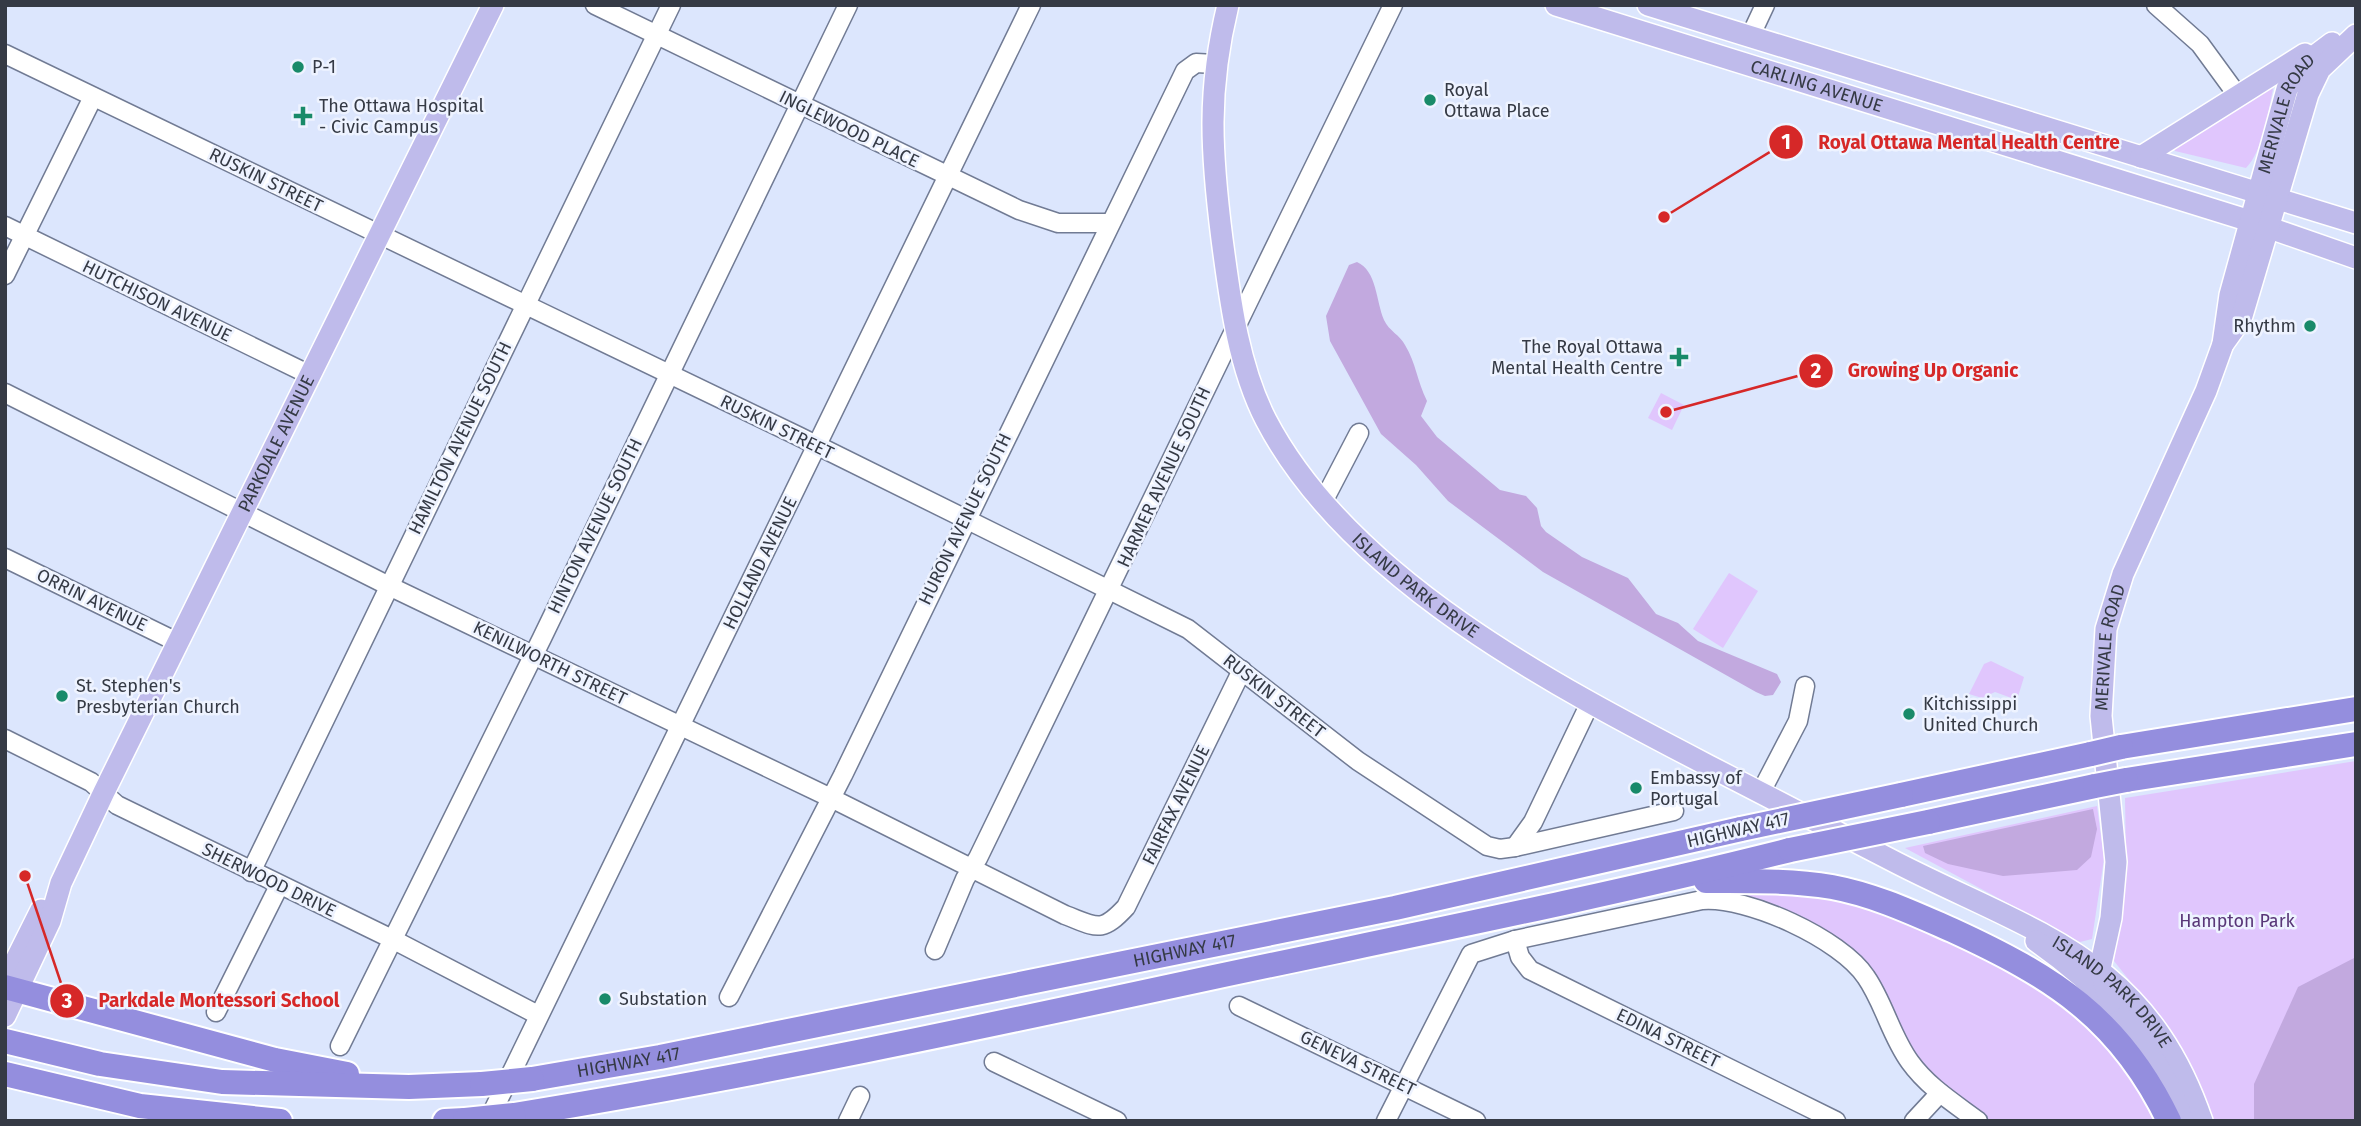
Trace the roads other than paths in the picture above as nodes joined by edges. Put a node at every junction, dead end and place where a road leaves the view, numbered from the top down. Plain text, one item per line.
1 (494, 5) edge
2 (595, 5) edge
3 (671, 5) edge
4 (848, 5) edge
5 (1031, 5) edge
6 (1228, 5) edge
7 (1393, 5) edge
8 (1648, 5) edge
9 (1765, 5) edge
10 (2156, 5) edge
11 (1564, 6) edge
12 (2356, 34) edge
13 (657, 35) junction
14 (1750, 37) junction
15 (2333, 42) junction
16 (5, 54) edge
17 (1215, 64) junction
18 (2238, 96) junction
19 (93, 97) junction
20 (799, 106) junction
21 (2141, 157) junction
22 (948, 177) junction
23 (2268, 196) junction
24 (1110, 223) junction
25 (2356, 223) edge
26 (2260, 224) junction
27 (5, 226) edge
28 (379, 235) junction
29 (24, 236) junction
30 (2356, 258) edge
31 (5, 275) edge
32 (524, 306) junction
33 (1237, 323) junction
34 (310, 375) junction
35 (668, 375) junction
36 (5, 393) edge
37 (1359, 433) dead end
38 (817, 446) junction
39 (1323, 502) junction
40 (244, 511) junction
41 (965, 518) junction
42 (5, 558) edge
43 (389, 586) junction
44 (1110, 591) junction
45 (179, 643) junction
46 (534, 654) junction
47 (1242, 670) junction
48 (1805, 686) dead end
49 (1590, 703) junction
50 (2356, 709) edge
51 (680, 725) junction
52 (5, 739) edge
53 (2356, 744) edge
54 (104, 792) junction
55 (1761, 792) junction
56 (831, 798) junction
57 (1674, 811) dead end
58 (1516, 847) junction
59 (971, 868) junction
60 (251, 872) junction
61 (1663, 882) junction
62 (279, 886) junction
63 (1978, 904) junction
64 (1098, 928) joint
65 (392, 939) junction
66 (1515, 940) junction
67 (935, 950) dead end
68 (2101, 968) junction
69 (10, 986) edge
70 (729, 998) dead end
71 (2110, 1003) junction
72 (1238, 1006) dead end
73 (216, 1012) dead end
74 (538, 1015) junction
75 (5, 1016) edge
76 (6, 1041) edge
77 (340, 1046) dead end
78 (994, 1062) dead end
79 (5, 1074) edge
80 (1404, 1085) junction
81 (409, 1087) junction
82 (655, 1092) junction
83 (1940, 1094) junction
84 (860, 1096) dead end
85 (466, 1120) edge
86 (281, 1121) edge
87 (548, 1121) edge
88 (848, 1121) edge
89 (1118, 1121) edge
90 (1386, 1121) edge
91 (1476, 1121) edge
92 (1836, 1121) edge
93 (1914, 1121) edge
94 (1978, 1121) edge
95 (2169, 1121) edge
96 (2183, 1121) edge
97 (2202, 1121) edge

1 - 28 main road, PARKDALE AVENUE
2 - 13 street, INGLEWOOD PLACE
3 - 13 street, HAMILTON AVENUE SOUTH
4 - 20 street, HINTON AVENUE SOUTH
5 - 22 street, HOLLAND AVENUE
6 - 17 main road, ISLAND PARK DRIVE
7 - 33 street, HARMER AVENUE SOUTH
8 - 14 main road, CARLING AVENUE
9 - 14 street
10 - 18 street
11 - 26 main road, CARLING AVENUE
12 - 15 main road, MERIVALE ROAD
12 - 23 main road, MERIVALE ROAD
13 - 20 street, INGLEWOOD PLACE
13 - 32 street, HAMILTON AVENUE SOUTH
14 - 21 main road, CARLING AVENUE
15 - 18 main road
15 - 23 main road, MERIVALE ROAD
16 - 19 street, RUSKIN STREET
17 - 24 street, HURON AVENUE SOUTH
17 - 33 main road, ISLAND PARK DRIVE
18 - 21 main road
19 - 28 street, RUSKIN STREET
19 - 29 street
20 - 22 street, INGLEWOOD PLACE
20 - 35 street, HINTON AVENUE SOUTH
21 - 23 main road, CARLING AVENUE
22 - 24 street, INGLEWOOD PLACE
22 - 38 street, HOLLAND AVENUE
23 - 25 main road, CARLING AVENUE
23 - 26 main road, MERIVALE ROAD
24 - 41 street, HURON AVENUE SOUTH
26 - 30 main road, CARLING AVENUE
26 - 68 main road, MERIVALE ROAD
27 - 29 street, HUTCHISON AVENUE
28 - 32 street, RUSKIN STREET
28 - 34 main road, PARKDALE AVENUE
29 - 31 street
29 - 34 street, HUTCHISON AVENUE
32 - 35 street, RUSKIN STREET
32 - 43 street, HAMILTON AVENUE SOUTH
33 - 39 main road, ISLAND PARK DRIVE
33 - 44 street, HARMER AVENUE SOUTH
34 - 40 main road, PARKDALE AVENUE
35 - 38 street, RUSKIN STREET
35 - 46 street, HINTON AVENUE SOUTH
36 - 40 street, KENILWORTH STREET
37 - 39 street
38 - 41 street, RUSKIN STREET
38 - 51 street, HOLLAND AVENUE
39 - 49 main road, ISLAND PARK DRIVE
40 - 43 street, KENILWORTH STREET
40 - 45 main road, PARKDALE AVENUE
41 - 44 street, RUSKIN STREET
41 - 56 street, HURON AVENUE SOUTH
42 - 45 street, ORRIN AVENUE
43 - 46 street, KENILWORTH STREET
43 - 60 street, HAMILTON AVENUE SOUTH
44 - 47 street, RUSKIN STREET
44 - 59 street, HARMER AVENUE SOUTH
45 - 54 main road, PARKDALE AVENUE
46 - 51 street, KENILWORTH STREET
46 - 65 street, HINTON AVENUE SOUTH
47 - 58 street, RUSKIN STREET
47 - 64 street, FAIRFAX AVENUE
48 - 55 street
49 - 55 main road, ISLAND PARK DRIVE
49 - 58 street
50 - 81 highway, HIGHWAY 417, bridge
51 - 56 street, KENILWORTH STREET
51 - 74 street, HOLLAND AVENUE
52 - 54 street, SHERWOOD DRIVE
53 - 61 highway, bridge
54 - 60 street, SHERWOOD DRIVE
54 - 69 main road, PARKDALE AVENUE
55 - 63 main road, ISLAND PARK DRIVE
56 - 59 street, KENILWORTH STREET
56 - 70 street, HURON AVENUE SOUTH
57 - 58 street, RUSKIN STREET
59 - 64 street, KENILWORTH STREET
59 - 67 street, HARMER AVENUE SOUTH
60 - 62 street, SHERWOOD DRIVE
61 - 82 highway
61 - 95 highway
62 - 65 street, SHERWOOD DRIVE
62 - 73 street
63 - 68 main road, ISLAND PARK DRIVE
63 - 71 main road, ISLAND PARK DRIVE
65 - 74 street, SHERWOOD DRIVE
65 - 77 street, HINTON AVENUE SOUTH
66 - 80 street
66 - 83 street
66 - 92 street, EDINA STREET
68 - 71 main road
68 - 97 main road, ISLAND PARK DRIVE
69 - 75 main road, PARKDALE AVENUE
69 - 81 highway
71 - 96 main road, ISLAND PARK DRIVE
72 - 80 street, GENEVA STREET
74 - 85 street, HOLLAND AVENUE
76 - 81 highway, HIGHWAY 417
78 - 89 street
79 - 86 highway
80 - 90 street
80 - 91 street, GENEVA STREET
82 - 85 highway, bridge
82 - 87 highway
83 - 93 street
83 - 94 street
84 - 88 street

